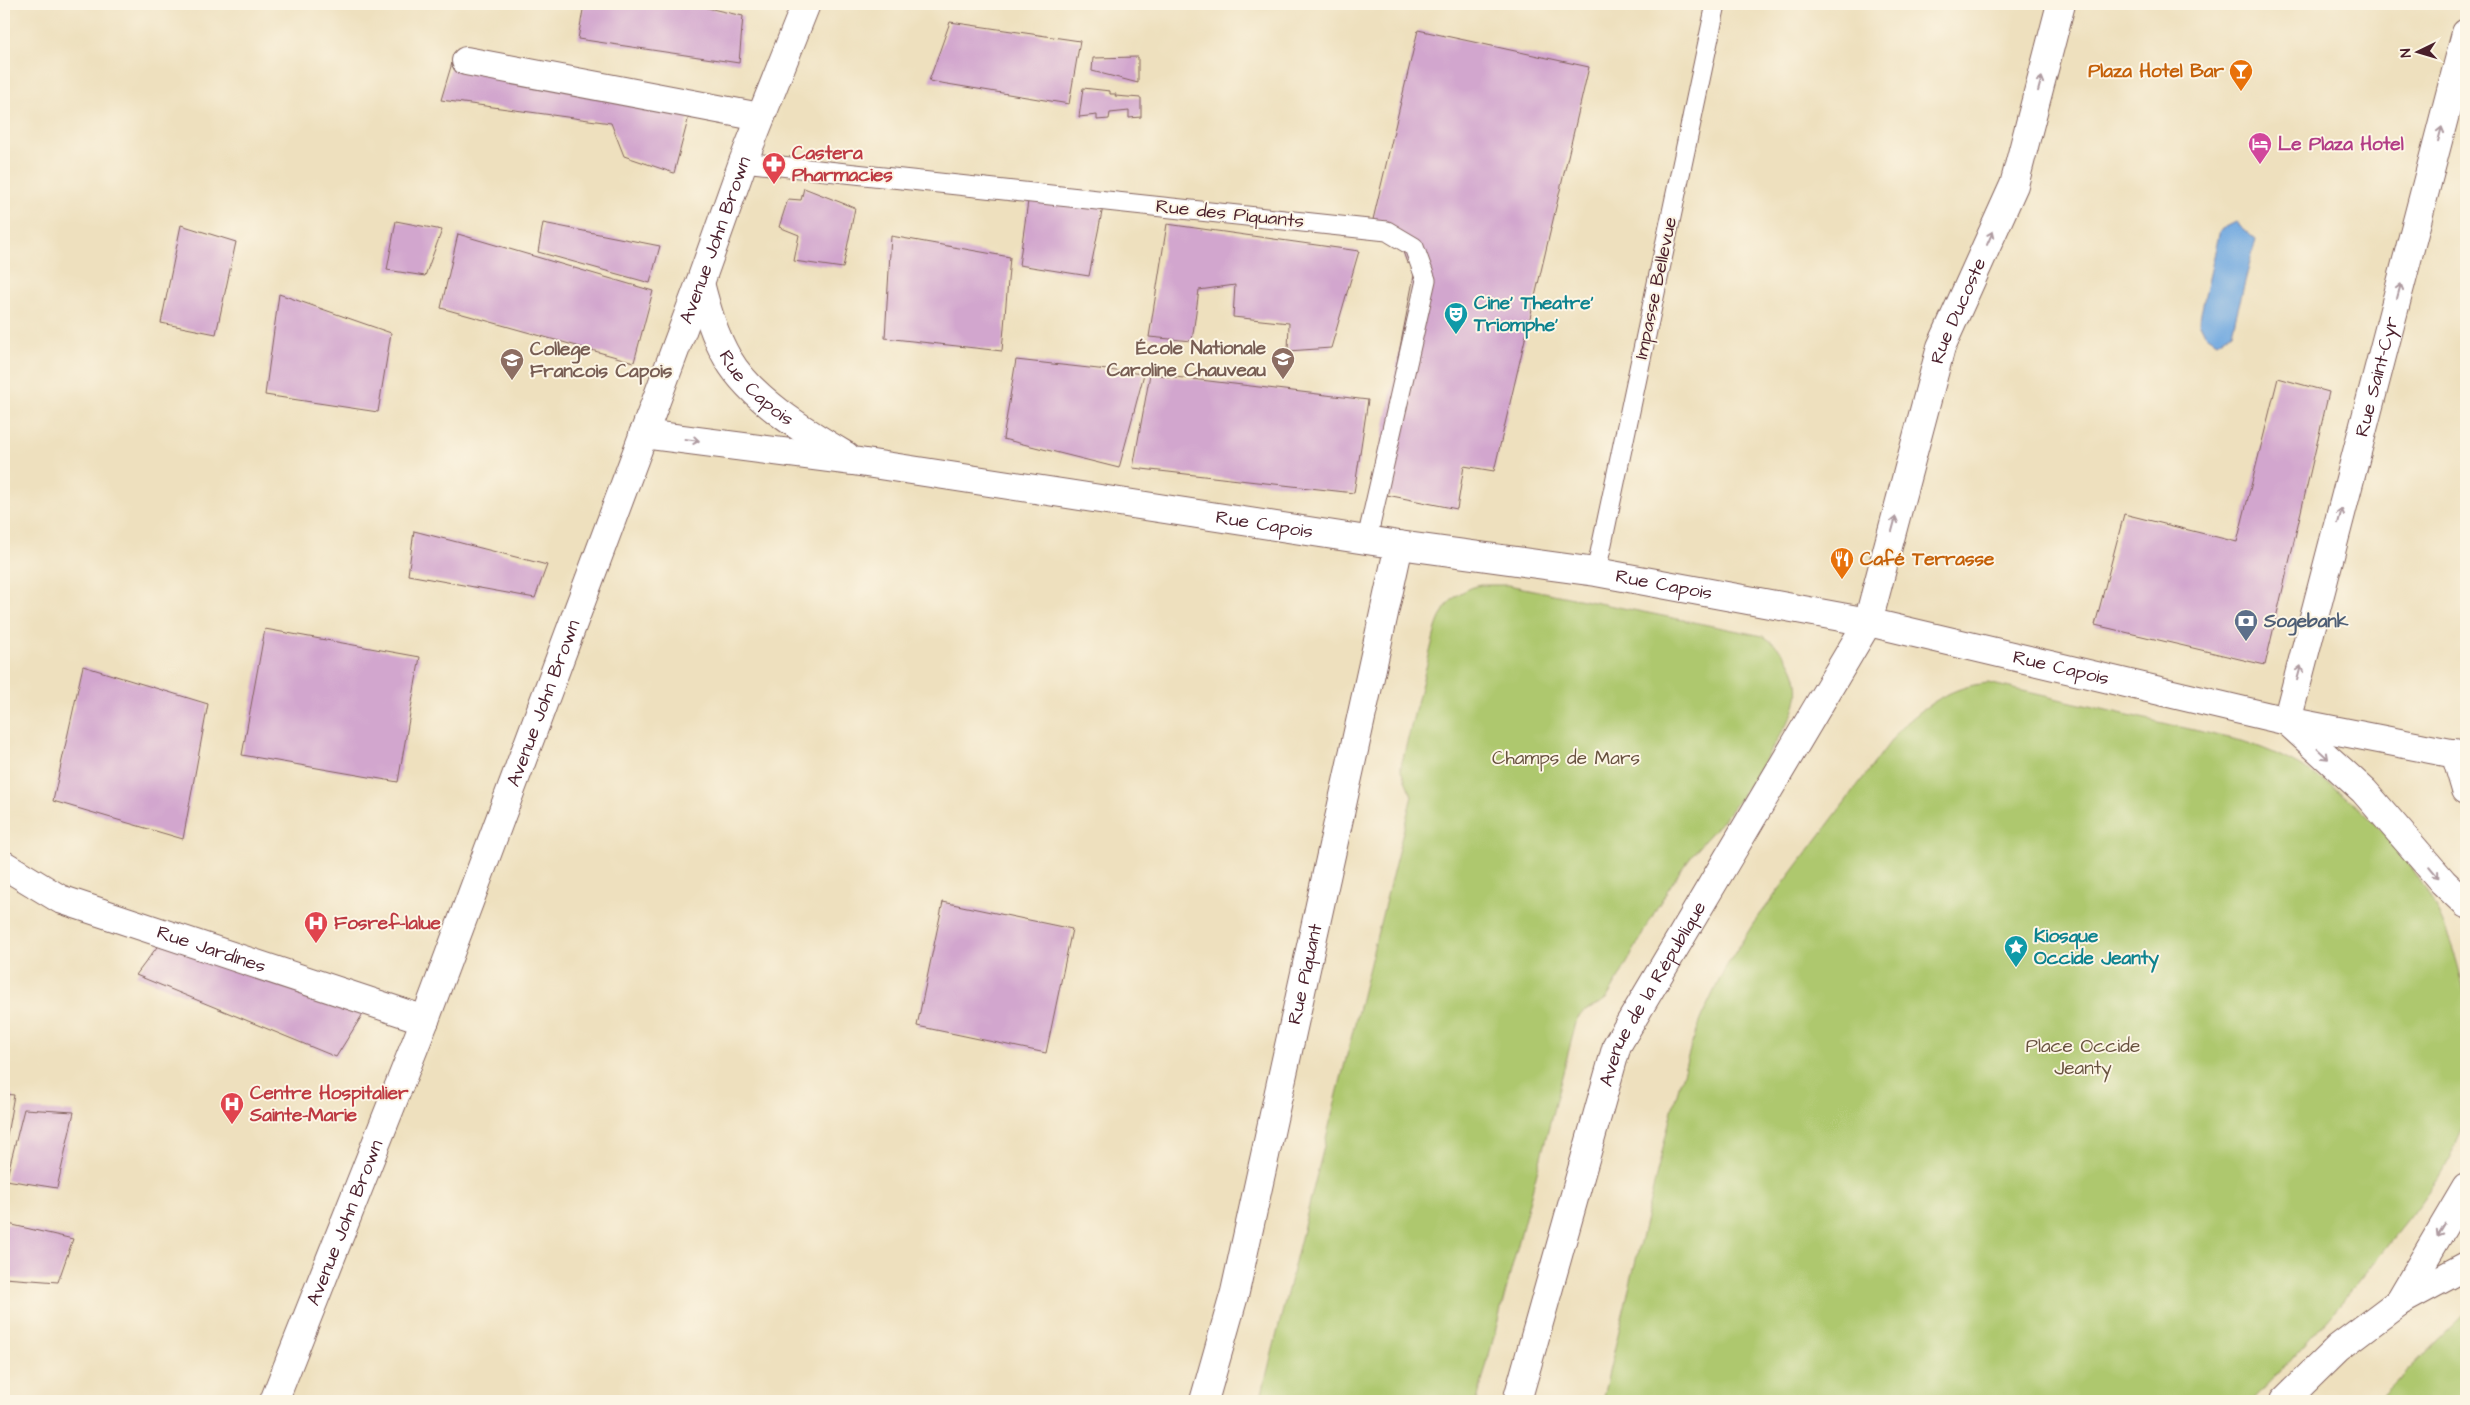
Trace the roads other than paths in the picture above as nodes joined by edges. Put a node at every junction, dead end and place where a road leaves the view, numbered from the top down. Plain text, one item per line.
1 (806, 4) edge
2 (1716, 4) edge
3 (2061, 4) edge
4 (2466, 33) edge
5 (466, 61) dead end
6 (760, 117) junction
7 (743, 162) junction
8 (700, 283) junction
9 (643, 434) junction
10 (853, 461) junction
11 (1367, 539) junction
12 (1398, 545) junction
13 (1596, 572) junction
14 (1868, 622) junction
15 (2287, 720) junction
16 (2461, 754) edge
17 (2466, 790) edge
18 (4, 865) edge
19 (2466, 904) edge
20 (425, 1020) junction
21 (2466, 1188) edge
22 (2466, 1266) edge
23 (2399, 1302) junction
24 (274, 1401) edge
25 (1204, 1401) edge
26 (1518, 1401) edge
27 (2284, 1401) edge

1 - 6 street, Avenue John Brown
2 - 13 lane, Impasse Bellevue
14 -> 3 street, Rue Ducoste
15 -> 4 street, Rue Saint-Cyr
5 - 6 street
6 - 7 street, Avenue John Brown
7 - 8 street, Avenue John Brown
7 - 11 lane, Rue des Piquants
8 - 9 street, Avenue John Brown
8 - 10 street, Rue Capois
9 -> 10 street, Rue Capois
9 - 20 street, Avenue John Brown
10 - 11 street, Rue Capois
11 - 12 street, Rue Capois
12 - 13 street, Rue Capois
12 - 25 street, Rue Piquant
13 - 14 street, Rue Capois
14 - 15 street, Rue Capois
14 - 26 street, Avenue de la République
15 - 16 street, Rue Capois
15 -> 19 street
16 - 17 street
18 - 20 street, Rue Jardines
20 - 24 street, Avenue John Brown
21 -> 23 street
22 - 23 street
23 - 27 street

